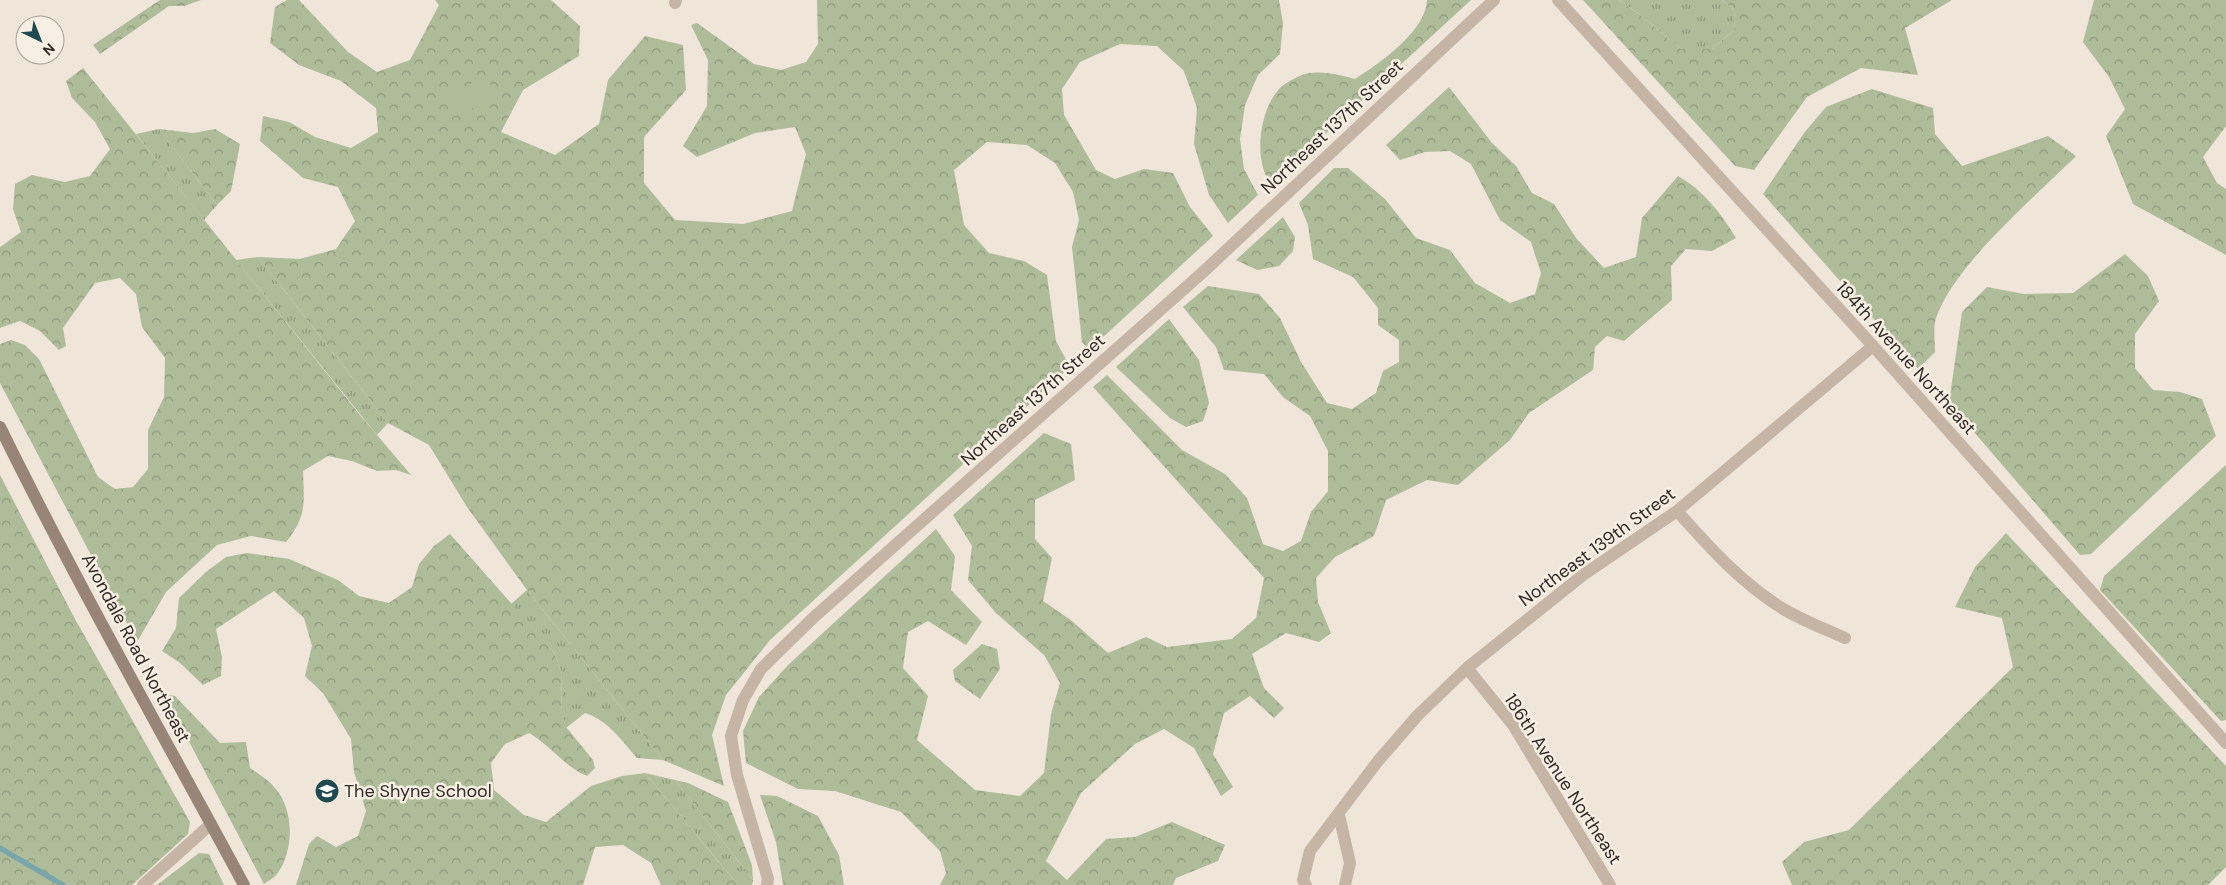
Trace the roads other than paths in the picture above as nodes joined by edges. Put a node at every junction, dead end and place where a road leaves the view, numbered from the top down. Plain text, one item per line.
1 (1494, 0) edge
2 (1558, 0) edge
3 (1873, 346) junction
4 (0, 427) edge
5 (1677, 511) junction
6 (1845, 638) dead end
7 (1467, 668) junction
8 (2226, 743) edge
9 (1339, 815) junction
10 (211, 824) junction
11 (143, 885) edge
12 (244, 885) edge
13 (767, 885) edge
14 (1306, 885) edge
15 (1346, 885) edge
16 (1610, 885) edge

1 - 13 street, Northeast 137th Street
2 - 3 street, 184th Avenue Northeast
3 - 5 street, Northeast 139th Street
3 - 8 street, 184th Avenue Northeast
4 - 10 main road, Avondale Road Northeast
5 - 6 street
5 - 7 street, Northeast 139th Street
7 - 9 street, Northeast 139th Street
7 - 16 street, 186th Avenue Northeast
9 - 14 street, Northeast 139th Street
9 - 15 street
10 - 11 street
10 - 12 main road, Avondale Road Northeast

